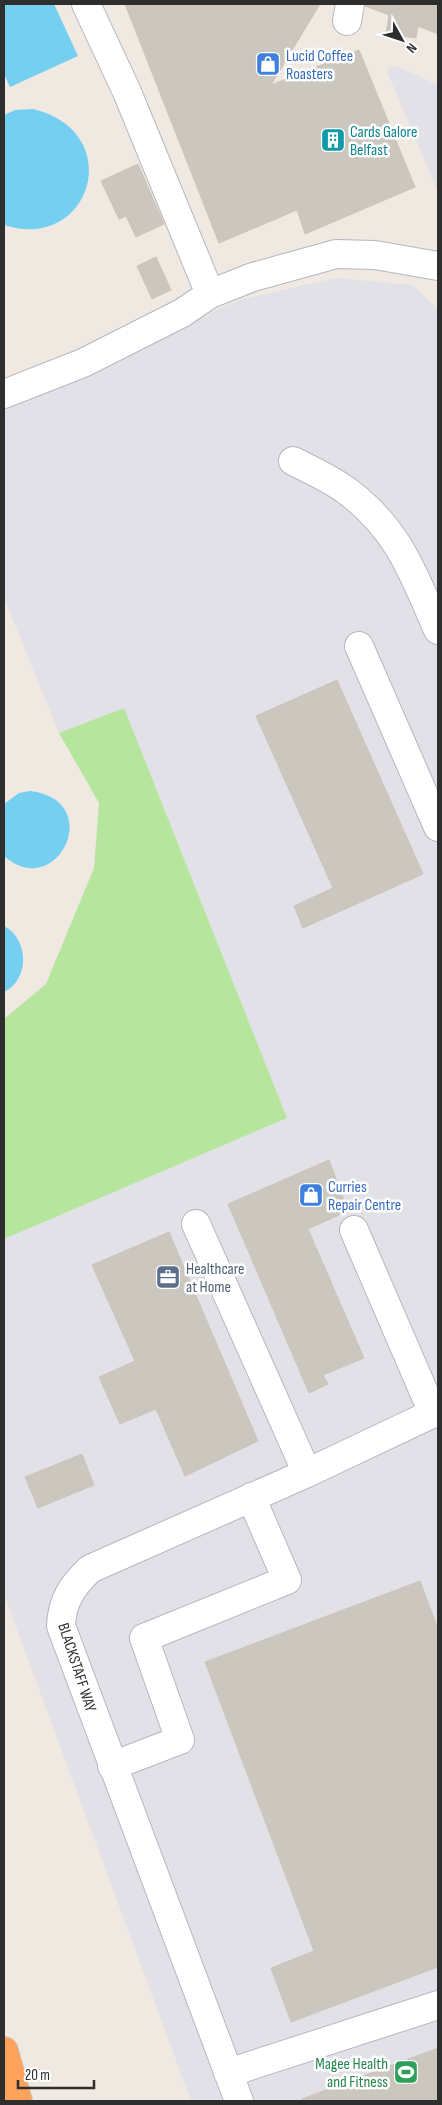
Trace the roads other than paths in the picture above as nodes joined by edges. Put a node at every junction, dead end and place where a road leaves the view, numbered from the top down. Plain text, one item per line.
1 (86, 4) edge
2 (438, 266) edge
3 (210, 294) junction
4 (4, 394) edge
5 (293, 461) dead end
6 (438, 630) edge
7 (359, 646) dead end
8 (438, 827) edge
9 (196, 1224) dead end
10 (354, 1230) dead end
11 (435, 1412) edge
12 (307, 1473) junction
13 (251, 1497) junction
14 (112, 1766) junction
15 (438, 2005) edge
16 (4, 2051) edge
17 (228, 2073) junction
18 (18, 2101) edge
19 (239, 2101) edge

1 - 3 street
2 - 3 street
3 - 4 street
5 - 6 street
7 - 8 street
9 - 12 street
10 - 11 street
11 - 12 street, BLACKSTAFF WAY
12 - 13 street, BLACKSTAFF WAY
13 - 14 street, BLACKSTAFF WAY
13 - 14 street
14 - 17 street, BLACKSTAFF WAY
15 - 17 street
16 - 18 highway
17 - 19 street, BLACKSTAFF WAY

